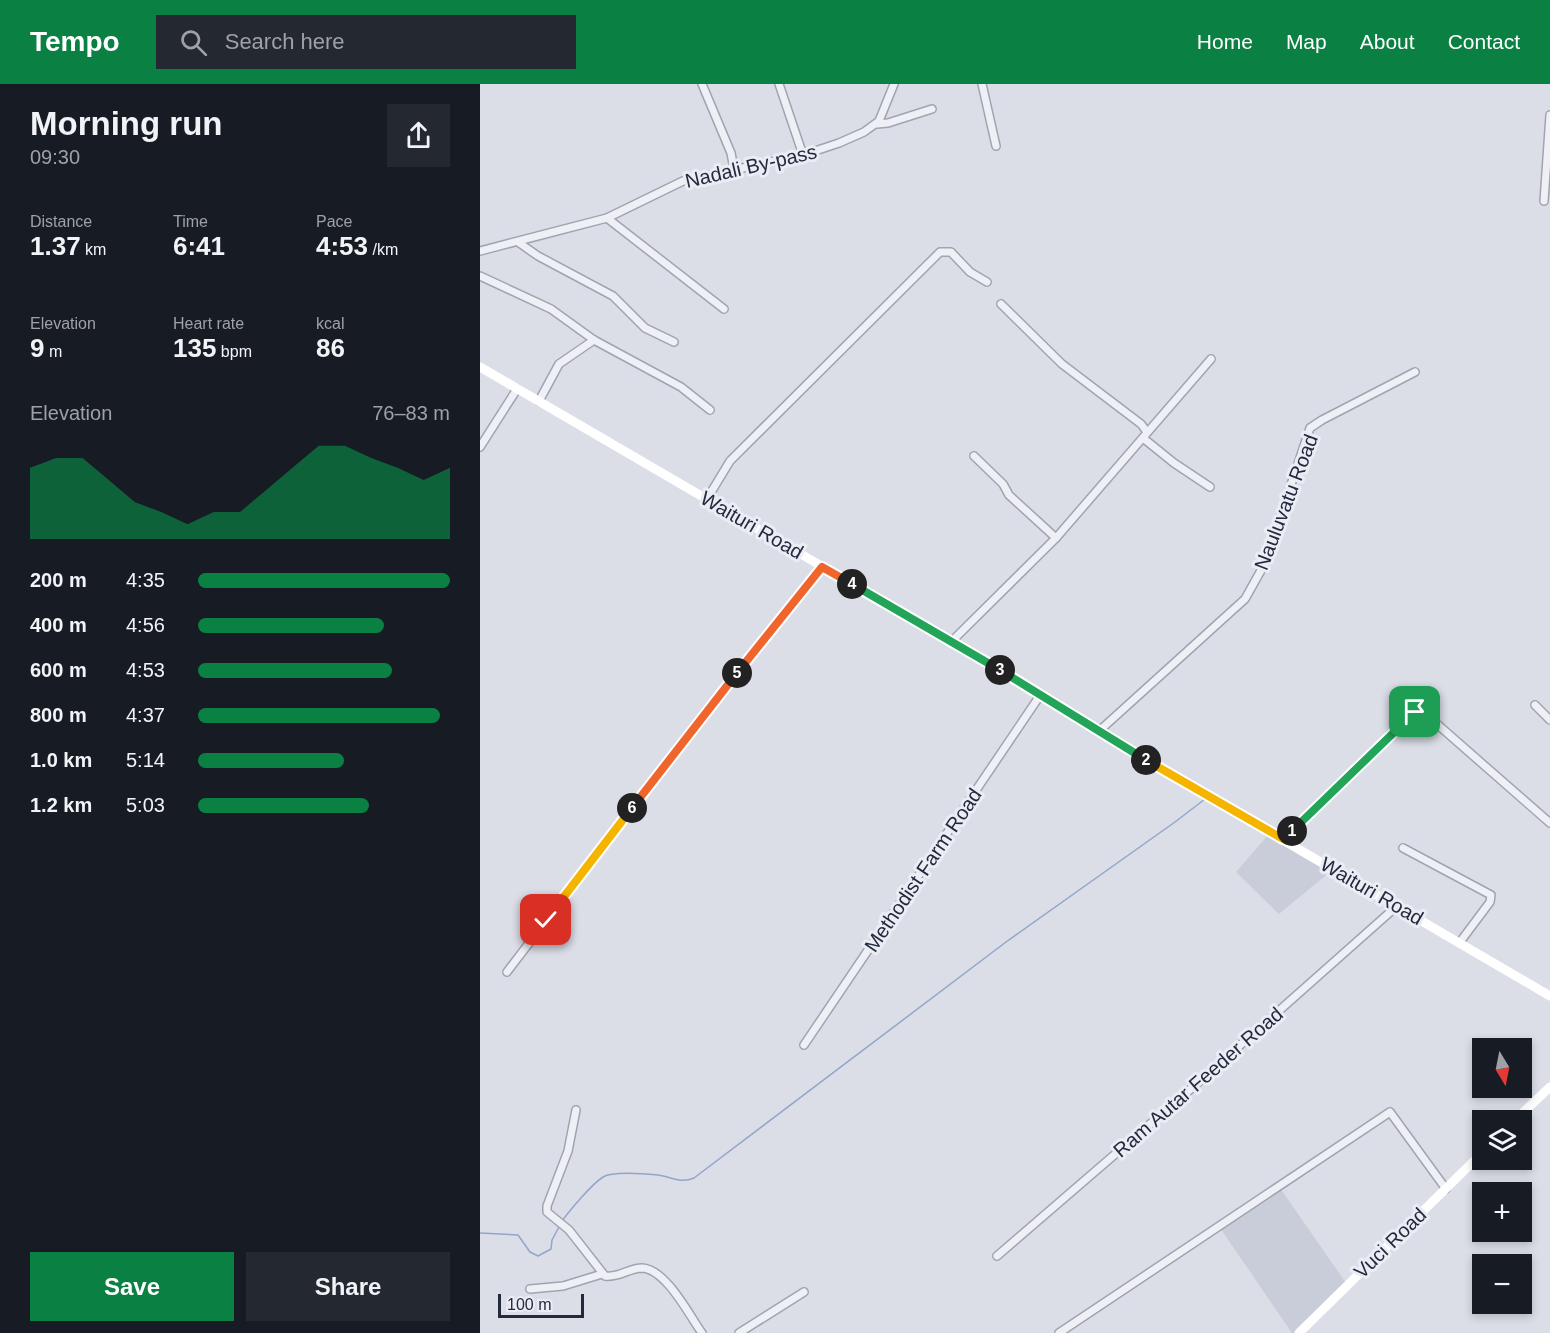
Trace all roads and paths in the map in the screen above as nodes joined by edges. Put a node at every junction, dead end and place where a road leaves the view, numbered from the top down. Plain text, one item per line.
1 (702, 84) edge
2 (778, 84) edge
3 (894, 84) edge
4 (982, 84) edge
5 (932, 109) dead end
6 (1550, 115) edge
7 (877, 124) junction
8 (996, 146) dead end
9 (803, 155) junction
10 (734, 169) junction
11 (1544, 201) dead end
12 (607, 218) junction
13 (518, 242) junction
14 (480, 251) edge
15 (480, 276) edge
16 (987, 282) dead end
17 (1001, 304) dead end
18 (724, 309) dead end
19 (594, 340) junction
20 (674, 342) dead end
21 (1211, 359) dead end
22 (480, 367) edge
23 (1415, 372) dead end
24 (517, 388) junction
25 (539, 401) junction
26 (710, 410) dead end
27 (1145, 435) junction
28 (480, 447) edge
29 (974, 456) dead end
30 (1210, 488) dead end
31 (707, 499) junction
32 (1056, 538) junction
33 (822, 567) junction
34 (951, 642) junction
35 (1041, 694) junction
36 (1535, 705) dead end
37 (1550, 720) edge
38 (1098, 732) junction
39 (1550, 823) edge
40 (1283, 839) junction
41 (1403, 848) dead end
42 (1396, 906) junction
43 (1460, 942) junction
44 (507, 972) dead end
45 (1550, 996) edge
46 (804, 1045) dead end
47 (1550, 1087) edge
48 (576, 1110) dead end
49 (1526, 1110) edge
50 (1472, 1163) edge
51 (1446, 1189) junction
52 (998, 1256) dead end
53 (602, 1274) junction
54 (530, 1289) dead end
55 (804, 1292) dead end
56 (702, 1333) edge
57 (739, 1333) edge
58 (1059, 1333) edge
59 (1299, 1333) edge

1 - 10 street
2 - 9 street
3 - 7 street, Nadali By-pass
4 - 8 street
5 - 7 street
6 - 11 street
7 - 9 street, Nadali By-pass
9 - 10 street, Nadali By-pass
10 - 12 street, Nadali By-pass
12 - 13 street, Nadali By-pass
12 - 18 street
13 - 14 street, Nadali By-pass
13 - 20 street
15 - 19 street
16 - 31 street
17 - 27 street
19 - 25 street
19 - 26 street
21 - 27 street
22 - 24 main road, Waituri Road
23 - 38 street, Nauluvatu Road
24 - 25 main road, Waituri Road
24 - 28 street
25 - 31 main road, Waituri Road
27 - 30 street
27 - 32 street
29 - 32 street
31 - 33 main road, Waituri Road
32 - 34 street
33 - 34 main road, Waituri Road
33 - 44 street
34 - 35 main road, Waituri Road
35 - 38 main road, Waituri Road
35 - 46 street, Methodist Farm Road
36 - 37 street
38 - 40 main road, Waituri Road
39 - 40 street
40 - 42 main road, Waituri Road
41 - 43 street
42 - 43 main road, Waituri Road
42 - 52 street, Ram Autar Feeder Road
43 - 45 main road, Waituri Road
47 - 49 main road
48 - 53 street
50 - 51 main road, Vuci Road
51 - 58 street
51 - 59 main road, Vuci Road
53 - 54 street
53 - 56 street
55 - 57 street

